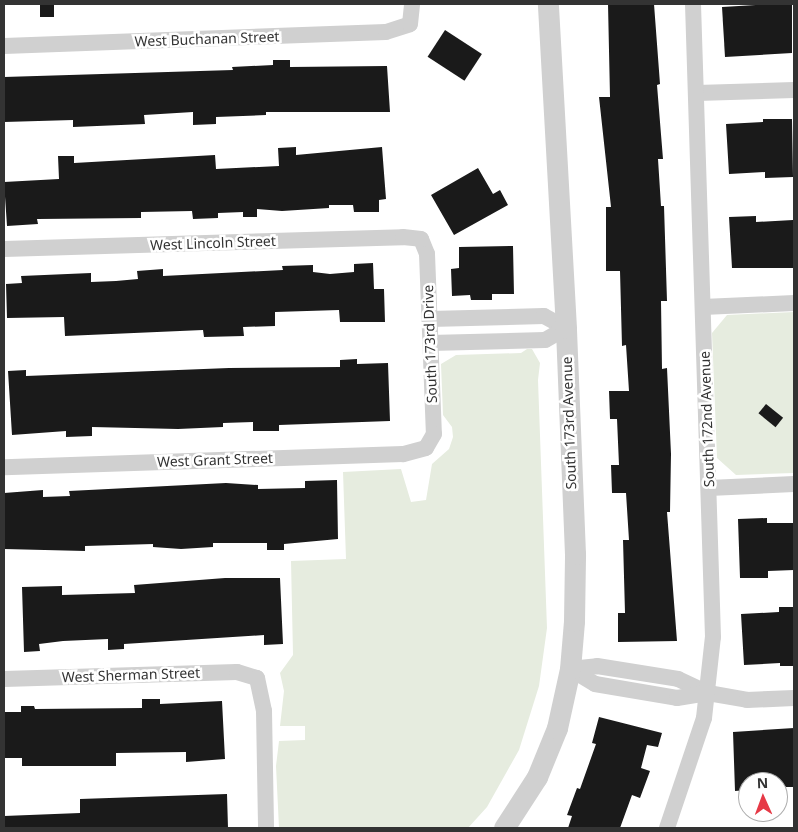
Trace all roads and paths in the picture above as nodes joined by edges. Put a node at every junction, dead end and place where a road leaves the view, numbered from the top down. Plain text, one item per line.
1 (412, 4) edge
2 (548, 4) edge
3 (693, 4) edge
4 (4, 46) edge
5 (794, 90) edge
6 (697, 93) junction
7 (421, 239) joint
8 (4, 249) edge
9 (794, 303) edge
10 (703, 307) junction
11 (430, 319) junction
12 (566, 328) junction
13 (430, 343) junction
14 (426, 448) joint
15 (4, 467) edge
16 (794, 484) edge
17 (709, 488) junction
18 (570, 669) junction
19 (4, 679) edge
20 (708, 693) junction
21 (794, 698) edge
22 (266, 828) edge
23 (504, 828) edge
24 (667, 828) edge

1 - 4 street, West Buchanan Street
2 - 12 street, South 173rd Avenue
3 - 6 street, South 172nd Avenue
5 - 6 street
6 - 10 street, South 172nd Avenue
7 - 8 street, West Lincoln Street
7 - 11 street, South 173rd Drive
9 - 10 street
10 - 17 street, South 172nd Avenue
11 - 12 street
11 - 13 street, South 173rd Drive
12 - 13 street
12 - 18 street, South 173rd Avenue
13 - 14 street, South 173rd Drive
14 - 15 street, West Grant Street
16 - 17 street
17 - 20 street, South 172nd Avenue
18 - 20 street
18 - 23 street, South 173rd Avenue
19 - 22 street, West Sherman Street
20 - 21 street
20 - 24 street, South 172nd Avenue

